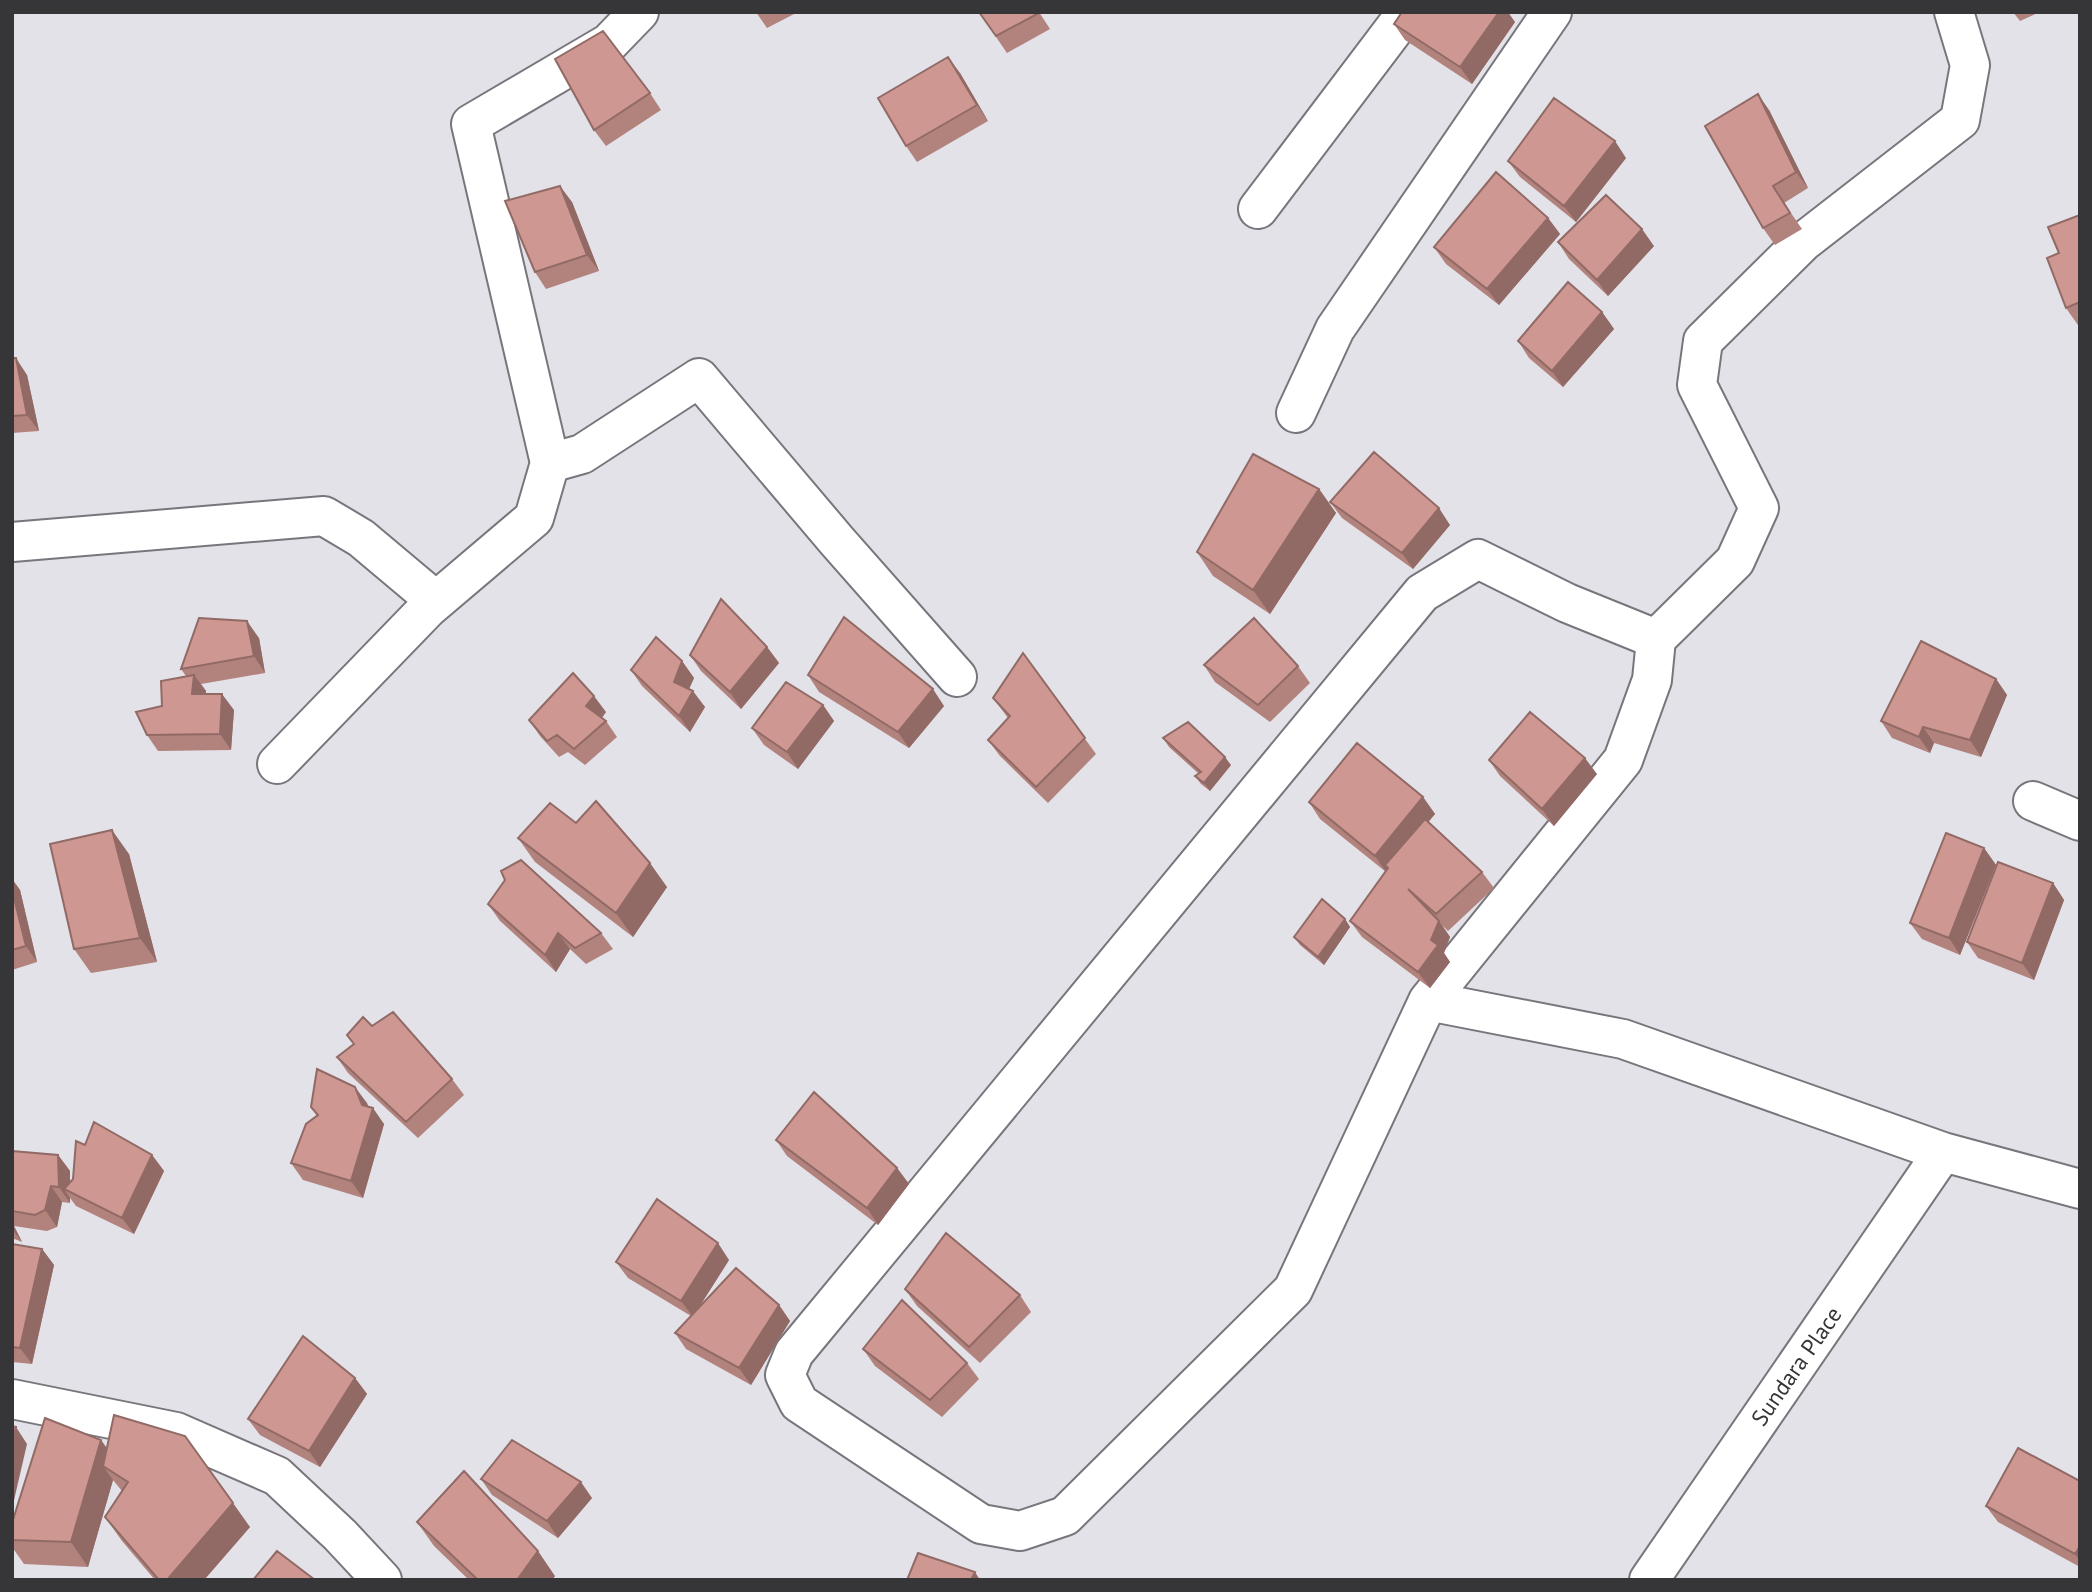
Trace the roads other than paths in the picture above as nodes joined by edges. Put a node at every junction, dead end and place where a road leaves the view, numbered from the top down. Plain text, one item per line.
1 (639, 12) edge
2 (1407, 12) edge
3 (1552, 12) edge
4 (1954, 12) edge
5 (1258, 209) dead end
6 (1296, 413) dead end
7 (550, 463) junction
8 (12, 542) edge
9 (436, 601) junction
10 (1657, 639) junction
11 (957, 677) dead end
12 (277, 764) dead end
13 (2033, 801) dead end
14 (2080, 821) edge
15 (1427, 1001) junction
16 (1943, 1152) junction
17 (2080, 1189) edge
18 (12, 1399) edge
19 (382, 1580) edge
20 (1649, 1580) edge

1 - 7 street
2 - 5 street
3 - 6 street
4 - 10 street
7 - 9 street
7 - 11 street
8 - 9 street
9 - 12 street
10 - 15 street
10 - 15 street
13 - 14 street
15 - 16 street
16 - 17 street
16 - 20 street, Sundara Place
18 - 19 street

